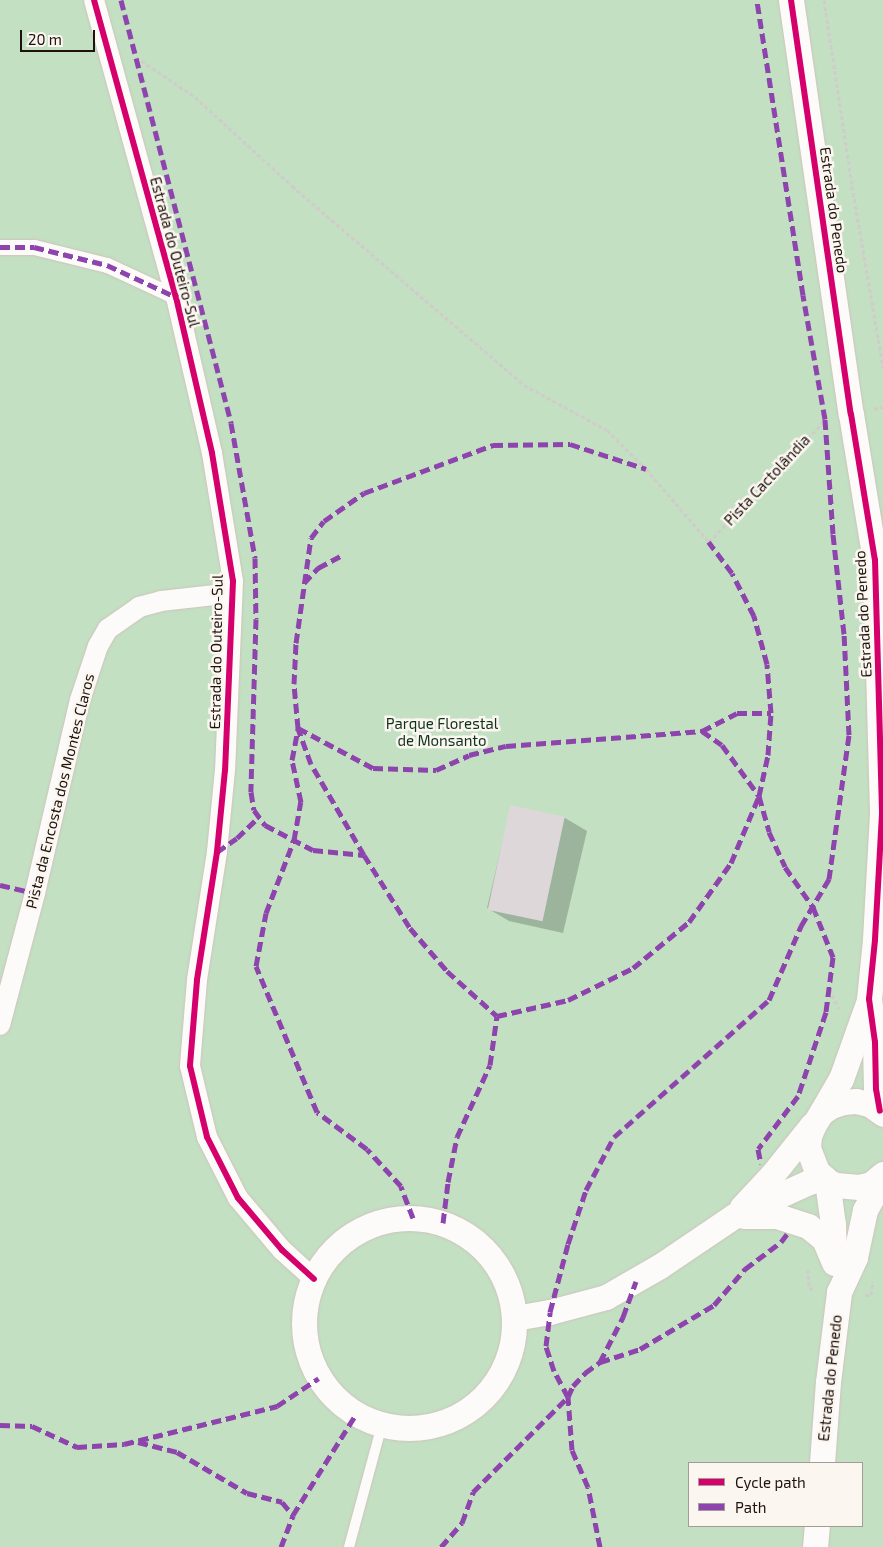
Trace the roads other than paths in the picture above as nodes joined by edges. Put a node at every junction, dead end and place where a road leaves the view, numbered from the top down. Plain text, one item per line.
1 (94, 0) edge
2 (791, 0) edge
3 (0, 247) edge
4 (176, 297) junction
5 (232, 594) junction
6 (870, 999) junction
7 (0, 1025) edge
8 (881, 1112) edge
9 (817, 1119) junction
10 (883, 1176) edge
11 (826, 1179) junction
12 (734, 1216) junction
13 (834, 1263) junction
14 (314, 1279) junction
15 (839, 1292) junction
16 (515, 1318) junction
17 (382, 1425) junction
18 (822, 1462) edge
19 (817, 1527) edge
20 (350, 1547) edge
21 (815, 1547) edge

1 - 4 street, Estrada do Outeiro-Sul
2 - 6 street, Estrada do Penedo
3 - 4 street
4 - 5 street, Estrada do Outeiro-Sul
5 - 7 street, Pista da Encosta dos Montes Claros
5 - 14 street, Estrada do Outeiro-Sul
6 - 8 street, Estrada do Penedo
6 - 9 street, Estrada do Penedo
8 - 9 street
9 - 11 street
9 - 12 street
10 - 11 street
10 - 15 street, Estrada do Penedo
11 - 12 street
11 - 13 street, Estrada do Penedo
12 - 13 street
12 - 16 street
13 - 15 street, Estrada do Penedo
14 - 16 street
14 - 17 street
15 - 18 street, Estrada do Penedo
16 - 17 street
17 - 20 lane
19 - 21 street

